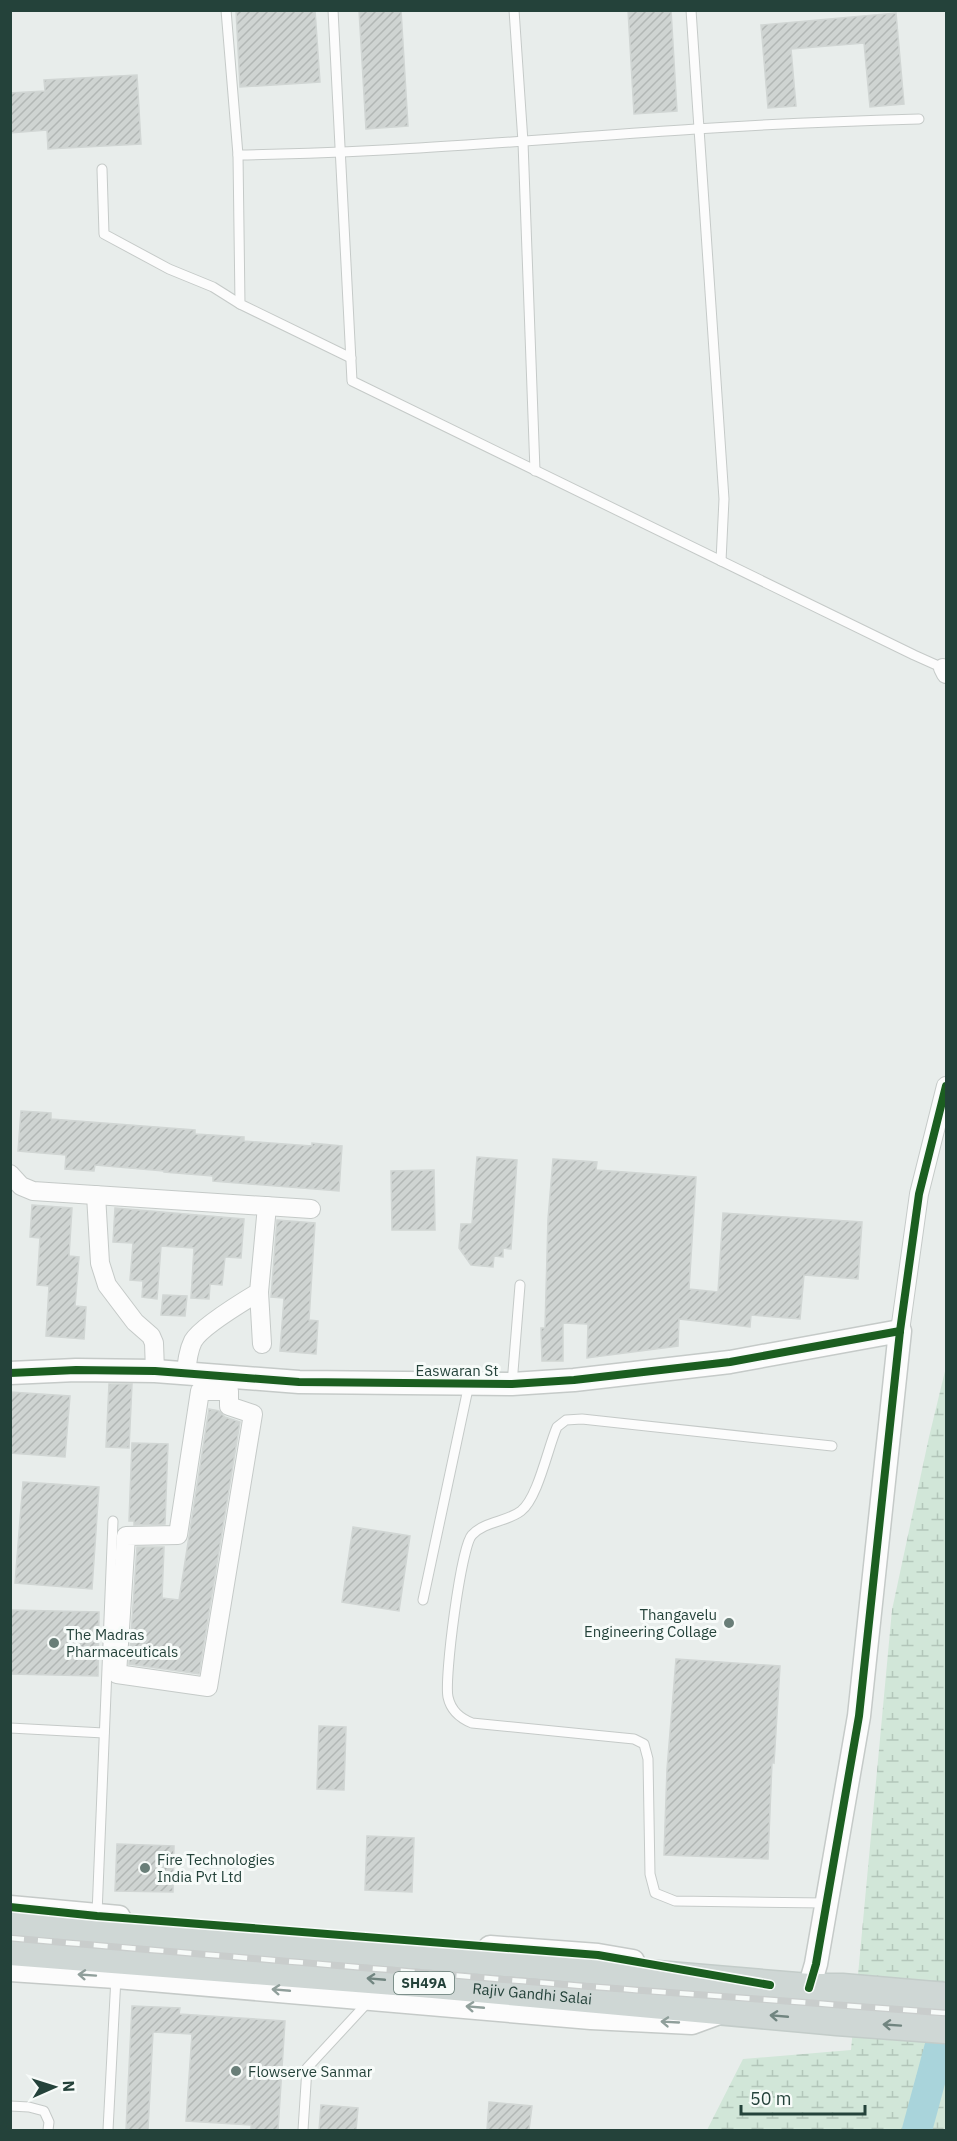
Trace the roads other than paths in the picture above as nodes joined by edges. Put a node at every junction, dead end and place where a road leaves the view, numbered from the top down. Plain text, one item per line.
1 (226, 10) edge
2 (333, 10) edge
3 (514, 10) edge
4 (691, 10) edge
5 (919, 119) dead end
6 (698, 129) junction
7 (523, 142) junction
8 (339, 153) junction
9 (238, 155) junction
10 (102, 169) dead end
11 (240, 304) junction
12 (351, 358) junction
13 (535, 471) junction
14 (721, 561) junction
15 (945, 671) edge
16 (946, 1086) edge
17 (10, 1174) edge
18 (96, 1195) junction
19 (267, 1206) junction
20 (311, 1209) dead end
21 (520, 1285) dead end
22 (259, 1292) junction
23 (900, 1331) junction
24 (262, 1344) dead end
25 (155, 1371) junction
26 (10, 1373) edge
27 (186, 1374) junction
28 (209, 1383) junction
29 (512, 1383) junction
30 (469, 1384) junction
31 (832, 1446) dead end
32 (113, 1521) dead end
33 (423, 1600) dead end
34 (10, 1728) edge
35 (104, 1733) junction
36 (827, 1903) junction
37 (10, 1907) edge
38 (97, 1916) junction
39 (10, 1923) edge
40 (10, 1951) edge
41 (10, 1970) edge
42 (116, 1977) junction
43 (770, 1985) junction
44 (809, 1988) junction
45 (946, 1997) edge
46 (372, 1998) junction
47 (726, 2011) junction
48 (946, 2029) edge
49 (10, 2106) edge
50 (48, 2130) edge
51 (108, 2130) edge
52 (303, 2130) edge

1 - 9 lane
2 - 8 lane
3 - 7 lane
4 - 6 lane
5 - 6 lane
6 - 7 lane
6 - 14 lane
7 - 8 lane
7 - 13 lane
8 - 9 lane
8 - 12 lane
9 - 11 lane
10 - 11 lane
11 - 12 lane
12 - 13 lane
13 - 14 lane
14 - 15 lane
16 - 23 street
17 - 18 street
18 - 19 street
18 - 25 street
19 - 20 street
19 - 22 street
21 - 29 lane
22 - 24 street
22 - 27 street
23 - 29 street, Easwaran St
23 - 36 street
25 - 26 street, Easwaran St
25 - 27 street, Easwaran St
27 - 28 street, Easwaran St
28 - 28 street
28 - 30 street, Easwaran St
29 - 30 street, Easwaran St
30 - 33 lane
31 - 36 lane
32 - 35 lane
34 - 35 lane
35 - 38 lane
36 - 44 street
37 - 38 street
38 - 43 street
39 - 43 main road, Rajiv Gandhi Salai / SH49A
47 -> 40 main road, Rajiv Gandhi Salai / SH49A
42 -> 41 street
46 -> 42 street
42 - 51 lane
43 - 44 main road, Rajiv Gandhi Salai / SH49A
44 - 45 main road, Rajiv Gandhi Salai / SH49A
47 -> 46 street
46 - 52 lane
48 -> 47 main road, Rajiv Gandhi Salai / SH49A
49 - 50 lane

